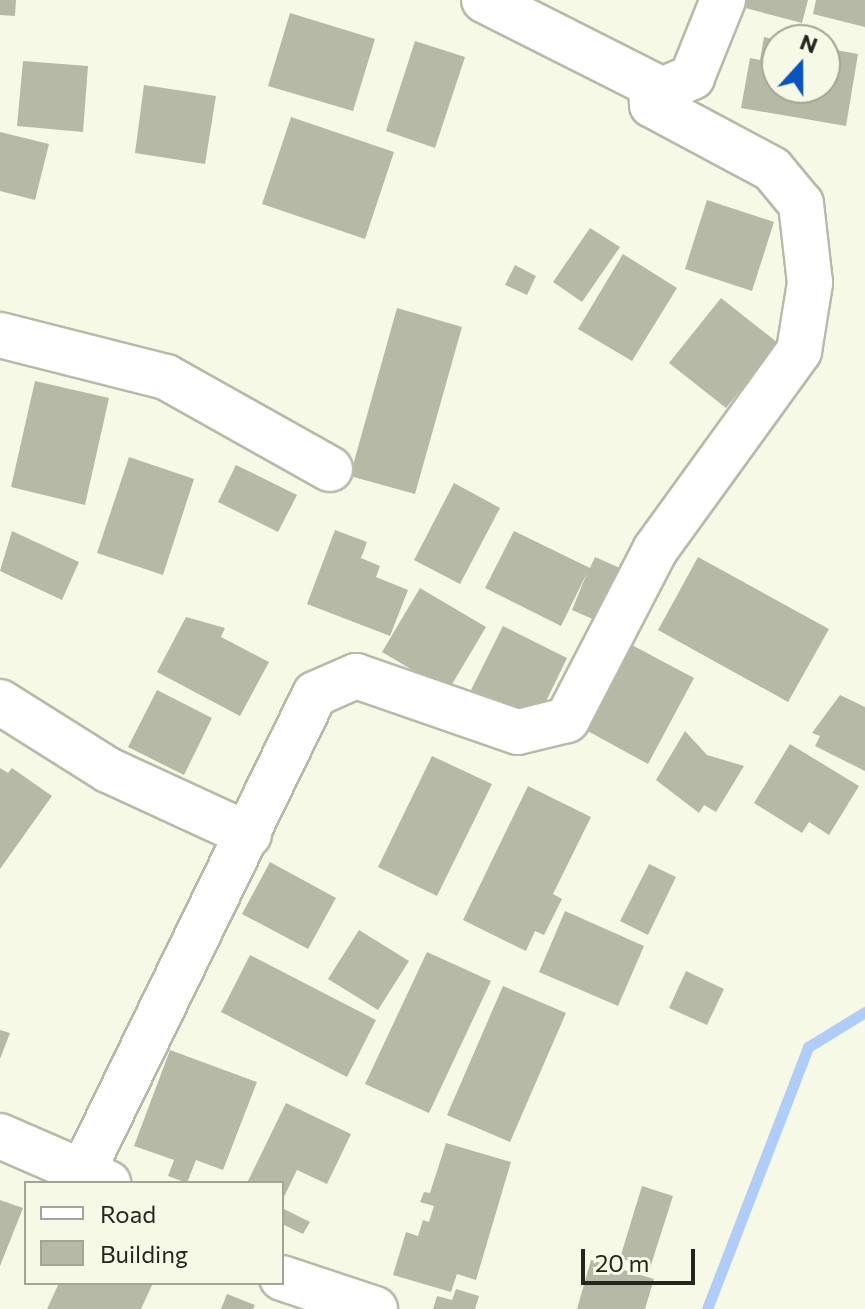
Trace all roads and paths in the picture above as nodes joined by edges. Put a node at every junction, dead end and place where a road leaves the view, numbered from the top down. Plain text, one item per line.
1 (484, 0) edge
2 (723, 0) edge
3 (651, 87) junction
4 (0, 335) edge
5 (330, 469) dead end
6 (0, 702) edge
7 (249, 835) junction
8 (0, 1136) edge
9 (96, 1176) edge
10 (284, 1279) edge
11 (375, 1309) edge

1 - 3 street
2 - 3 street
3 - 7 street
4 - 5 street
6 - 7 street
7 - 9 street
8 - 9 street
10 - 11 street

